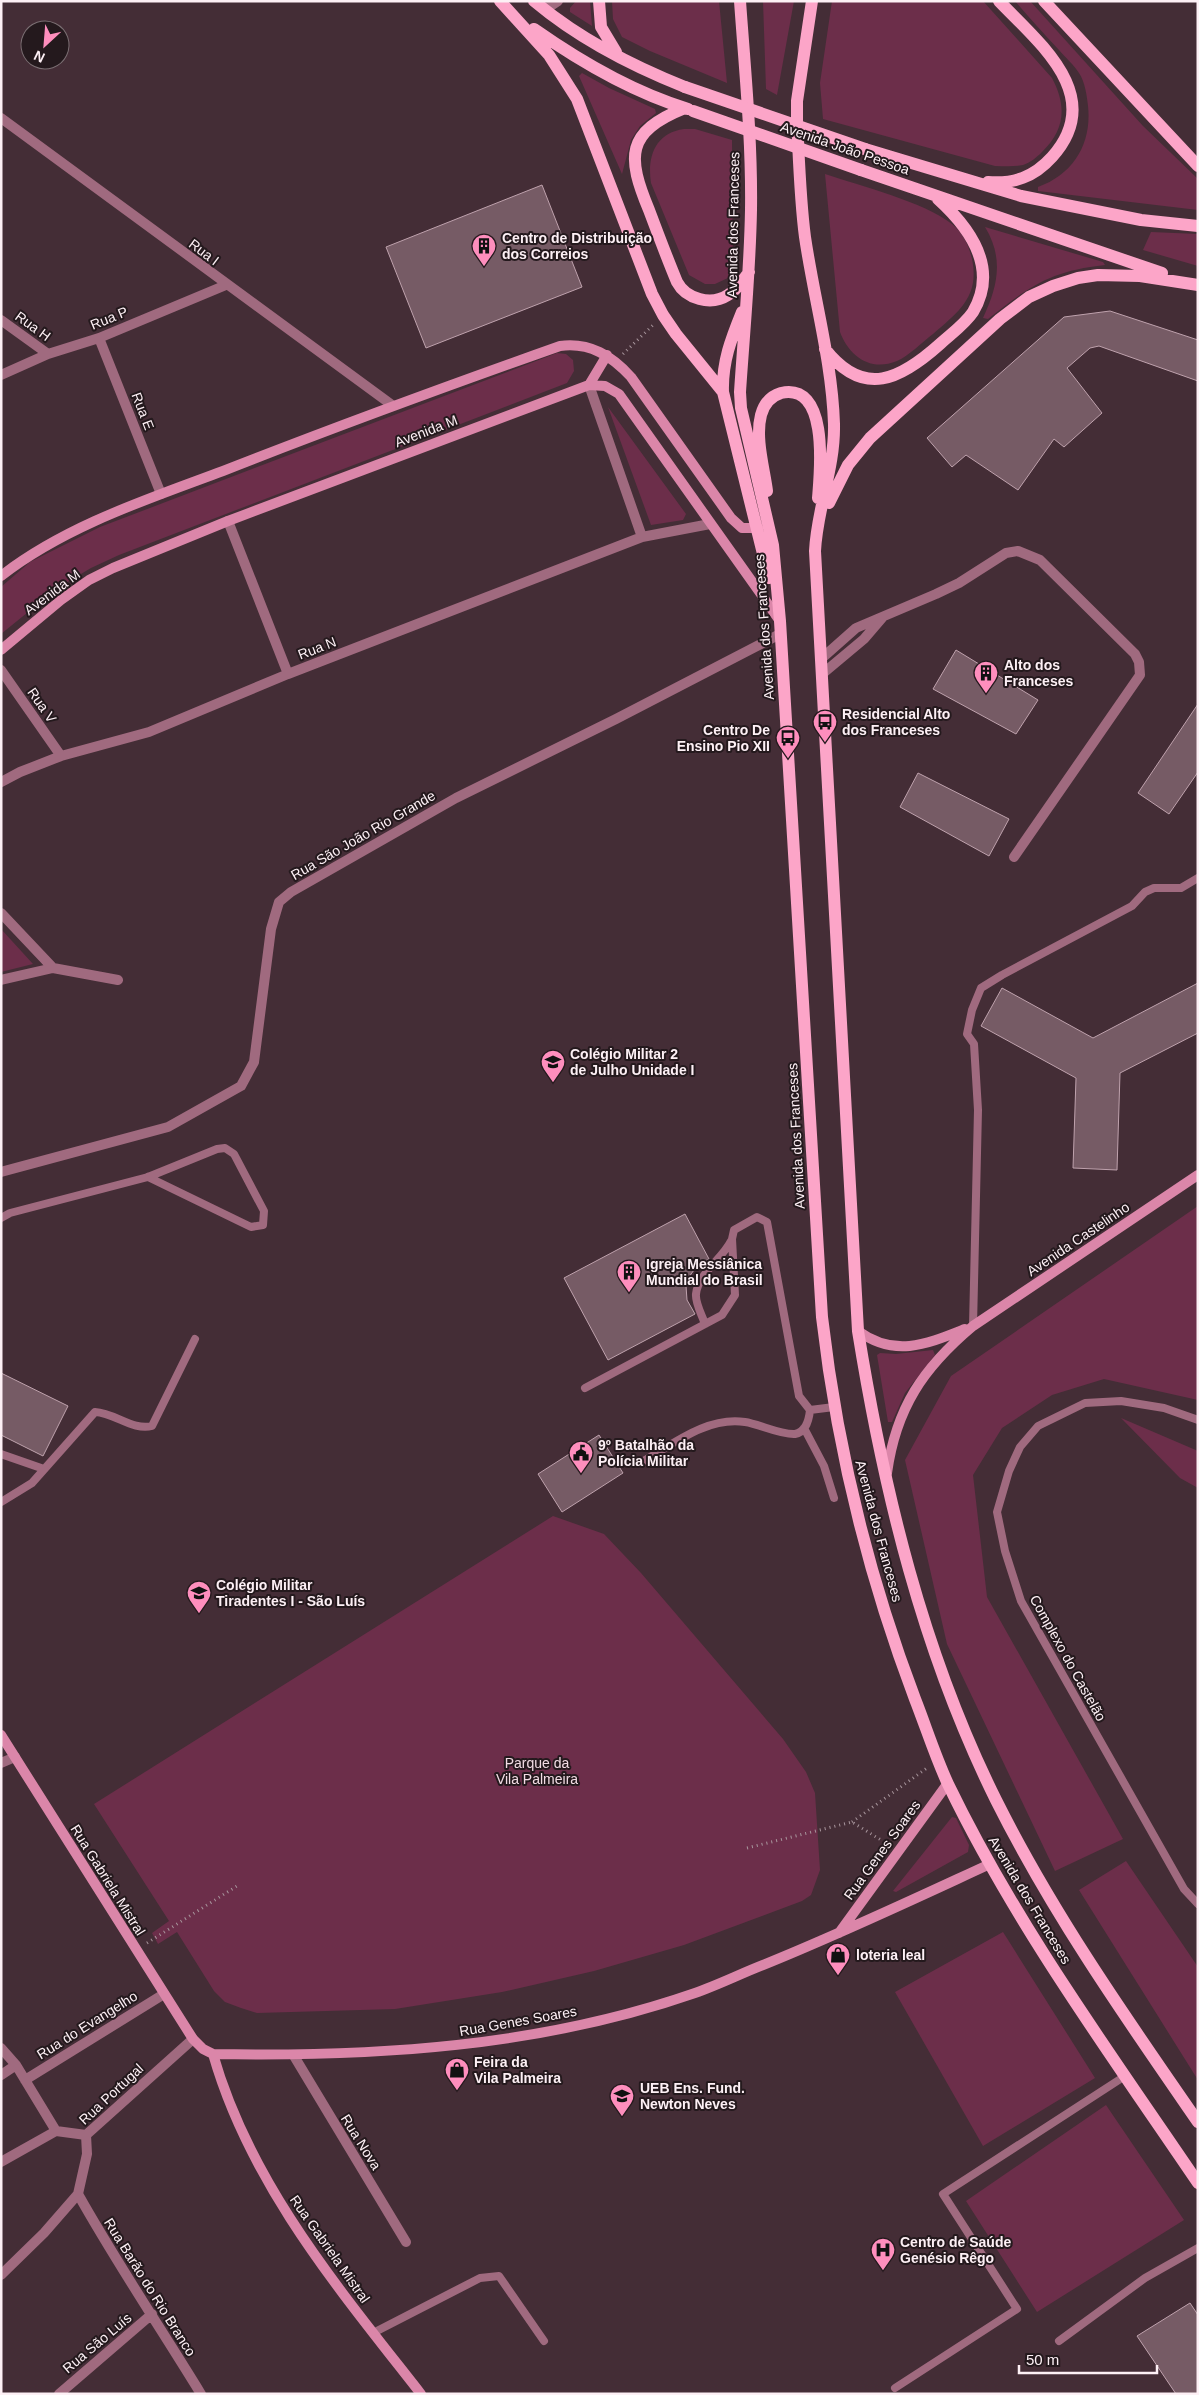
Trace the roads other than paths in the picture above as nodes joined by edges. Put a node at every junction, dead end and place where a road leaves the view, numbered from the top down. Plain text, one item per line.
1 (501, 1) edge
2 (558, 1) edge
3 (599, 1) edge
4 (740, 1) edge
5 (812, 1) edge
6 (999, 1) edge
7 (1044, 1) edge
8 (535, 2) edge
9 (621, 58) junction
10 (689, 110) junction
11 (1, 118) edge
12 (1198, 166) edge
13 (962, 179) junction
14 (935, 195) junction
15 (1198, 226) edge
16 (749, 272) junction
17 (226, 285) junction
18 (1198, 285) edge
19 (746, 303) junction
20 (1, 320) edge
21 (99, 338) junction
22 (824, 348) junction
23 (48, 354) junction
24 (611, 358) junction
25 (1, 375) edge
26 (588, 385) junction
27 (723, 392) junction
28 (392, 406) junction
29 (161, 494) junction
30 (228, 520) junction
31 (710, 524) junction
32 (758, 528) junction
33 (816, 533) junction
34 (642, 537) junction
35 (773, 545) junction
36 (1, 576) edge
37 (882, 618) junction
38 (780, 628) junction
39 (1, 650) edge
40 (821, 658) junction
41 (1, 670) edge
42 (288, 674) junction
43 (822, 675) junction
44 (61, 756) junction
45 (1, 782) edge
46 (1014, 856) dead end
47 (1198, 878) edge
48 (1, 913) edge
49 (52, 968) junction
50 (1, 980) edge
51 (118, 980) dead end
52 (1, 1172) edge
53 (1198, 1175) edge
54 (148, 1177) junction
55 (1, 1218) edge
56 (732, 1239) junction
57 (706, 1324) junction
58 (973, 1326) junction
59 (858, 1331) junction
60 (195, 1339) dead end
61 (585, 1388) dead end
62 (834, 1407) junction
63 (810, 1410) junction
64 (1198, 1420) edge
65 (804, 1428) junction
66 (1, 1454) edge
67 (640, 1463) dead end
68 (44, 1469) junction
69 (886, 1481) junction
70 (834, 1498) dead end
71 (1, 1502) edge
72 (1, 1735) edge
73 (15, 1757) junction
74 (1, 1763) edge
75 (948, 1783) junction
76 (990, 1864) junction
77 (1198, 1904) edge
78 (838, 1934) junction
79 (164, 1994) junction
80 (193, 2039) junction
81 (1, 2048) edge
82 (213, 2054) junction
83 (294, 2056) junction
84 (16, 2066) junction
85 (1, 2075) edge
86 (1125, 2076) junction
87 (25, 2080) junction
88 (1198, 2122) edge
89 (56, 2131) junction
90 (86, 2135) junction
91 (1, 2162) edge
92 (1198, 2183) edge
93 (78, 2194) junction
94 (406, 2242) dead end
95 (1198, 2248) edge
96 (1, 2275) edge
97 (152, 2314) junction
98 (373, 2333) junction
99 (544, 2341) dead end
100 (1059, 2341) dead end
101 (895, 2388) dead end
102 (59, 2394) edge
103 (201, 2394) edge
104 (422, 2394) edge

1 - 10 main road, Avenida João Pessoa
1 - 27 main road
2 - 8 street
3 - 9 main road
4 - 16 main road, Avenida dos Franceses
5 - 22 main road, Avenida dos Franceses
6 - 13 main road
7 - 12 main road
8 - 9 main road, Avenida João Pessoa
9 - 13 main road, Avenida João Pessoa, bridge
10 - 14 main road, Avenida João Pessoa, bridge
10 - 16 main road
11 - 17 street, Rua I
13 - 15 main road, Avenida João Pessoa
14 - 18 main road, Avenida João Pessoa
14 - 22 main road
16 - 19 main road, Avenida dos Franceses
17 - 21 street, Rua P
17 - 28 street, Rua I
18 - 33 main road
19 - 27 main road
19 - 35 main road, Avenida dos Franceses
20 - 23 street, Rua H
21 - 23 street, Rua P
21 - 29 street, Rua E
22 - 33 main road, Avenida dos Franceses
23 - 25 street, Rua P
24 - 26 street
24 - 28 street
24 - 32 street
26 - 30 street, Avenida M
26 - 31 street
26 - 34 street
27 - 32 main road
28 - 29 street
29 - 36 street
30 - 39 street, Avenida M
30 - 42 street
31 - 34 street, Rua N
31 - 38 street
32 - 38 main road
33 - 35 main road
33 - 40 main road, Avenida dos Franceses
34 - 42 street, Rua N
35 - 38 main road, Avenida dos Franceses
37 - 40 street
37 - 43 street
37 - 46 street
38 - 52 street, Rua São João Rio Grande
38 - 62 main road, Avenida dos Franceses
40 - 43 main road, Avenida dos Franceses
41 - 44 street, Rua V
42 - 44 street, Rua N
43 - 59 main road, Avenida dos Franceses
44 - 45 street, Rua N
47 - 58 lane
48 - 49 street
49 - 50 street
49 - 51 street
53 - 58 street, Avenida Castelinho
54 - 54 lane
54 - 55 lane
56 - 57 lane
56 - 57 lane
56 - 63 lane
57 - 61 lane
58 - 59 street, Avenida Castelinho
58 - 69 street, Avenida Castelinho
59 - 69 main road, Avenida dos Franceses
60 - 68 lane
62 - 63 lane
62 - 75 main road, Avenida dos Franceses
63 - 65 lane
64 - 77 lane, Complexo do Castelão
65 - 67 lane
65 - 70 lane
66 - 68 lane
68 - 71 lane
69 - 88 main road, Avenida dos Franceses
72 - 73 street, Rua Gabriela Mistral
73 - 74 street
73 - 79 street, Rua Gabriela Mistral
75 - 76 main road, Avenida dos Franceses
75 - 78 street, Rua Genes Soares
76 - 78 street, Rua Genes Soares
76 - 86 main road, Avenida dos Franceses
78 - 83 street, Rua Genes Soares
79 - 80 street, Rua Gabriela Mistral
79 - 87 street, Rua do Evangelho
80 - 82 street
80 - 90 street, Rua Portugal
81 - 84 street
82 - 83 street, Rua Genes Soares
82 - 98 street, Rua Gabriela Mistral
83 - 94 street, Rua Nova
84 - 85 street
84 - 87 street
86 - 92 main road, Avenida dos Franceses
86 - 101 lane
87 - 89 street
89 - 90 street
89 - 91 street
90 - 93 street, Rua Portugal
93 - 96 street, Rua Portugal
93 - 97 street, Rua Barão do Rio Branco
95 - 100 lane
97 - 102 street, Rua São Luís
97 - 103 street, Rua Barão do Rio Branco
98 - 99 lane
98 - 104 street, Rua Gabriela Mistral

